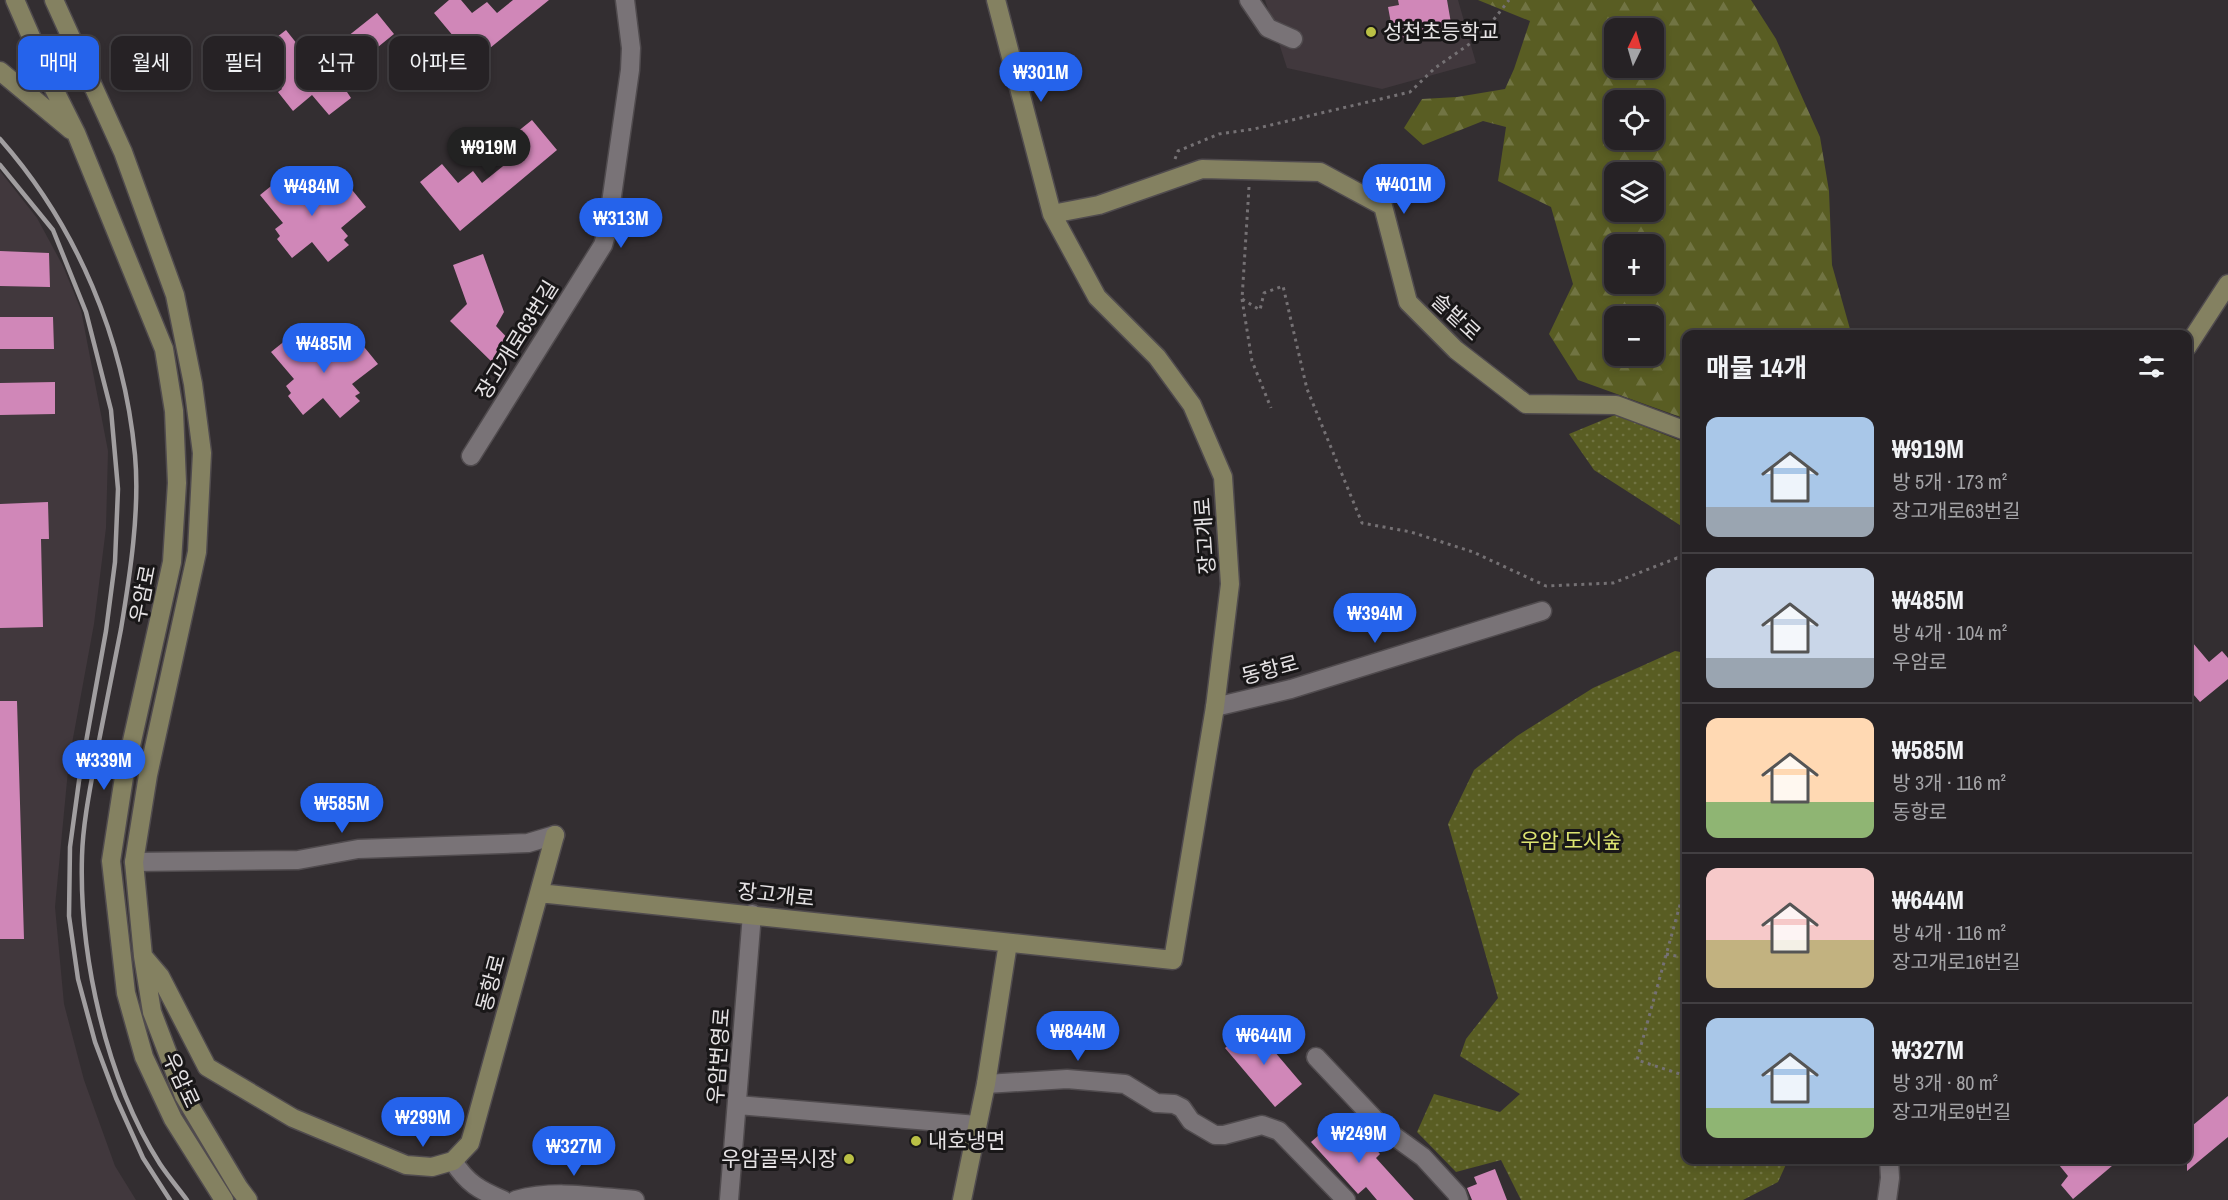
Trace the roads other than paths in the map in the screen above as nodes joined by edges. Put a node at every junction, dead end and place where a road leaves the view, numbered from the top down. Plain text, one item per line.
1 (15, 0) edge
2 (54, 0) edge
3 (625, 0) edge
4 (996, 0) edge
5 (1250, 0) edge
6 (1293, 39) dead end
7 (2, 73) edge
8 (77, 135) junction
9 (1052, 214) junction
10 (2228, 284) edge
11 (2192, 338) edge
12 (1682, 429) edge
13 (471, 456) dead end
14 (1542, 610) dead end
15 (1215, 707) junction
16 (134, 862) junction
17 (539, 893) junction
18 (752, 915) junction
19 (1008, 943) junction
20 (143, 957) junction
21 (1316, 1057) dead end
22 (986, 1084) junction
23 (738, 1105) junction
24 (977, 1125) junction
25 (453, 1161) junction
26 (1889, 1164) edge
27 (224, 1200) edge
28 (248, 1200) edge
29 (503, 1200) edge
30 (516, 1200) edge
31 (635, 1200) edge
32 (729, 1200) edge
33 (962, 1200) edge
34 (1346, 1200) edge
35 (1459, 1200) edge
36 (1887, 1200) edge

1 - 8 street, 우암로
2 - 16 street, 우암로
3 - 13 street, 장고개로63번길
4 - 9 street, 장고개로
5 - 6 street
7 - 8 street
8 - 27 street, 우암로
9 - 12 street, 솔밭로
9 - 15 street, 장고개로
10 - 11 street
14 - 15 street, 동항로
15 - 19 street, 장고개로
16 - 17 street, 동항로
16 - 20 street, 우암로
17 - 18 street, 장고개로
17 - 25 street, 동항로
18 - 19 street, 장고개로
18 - 23 street, 우암번영로
19 - 22 street
20 - 25 street
20 - 28 street, 우암로
21 - 35 street
22 - 24 street
22 - 34 street
23 - 24 street
23 - 32 street, 우암번영로
24 - 33 street
25 - 29 street
26 - 36 street
30 - 31 street

